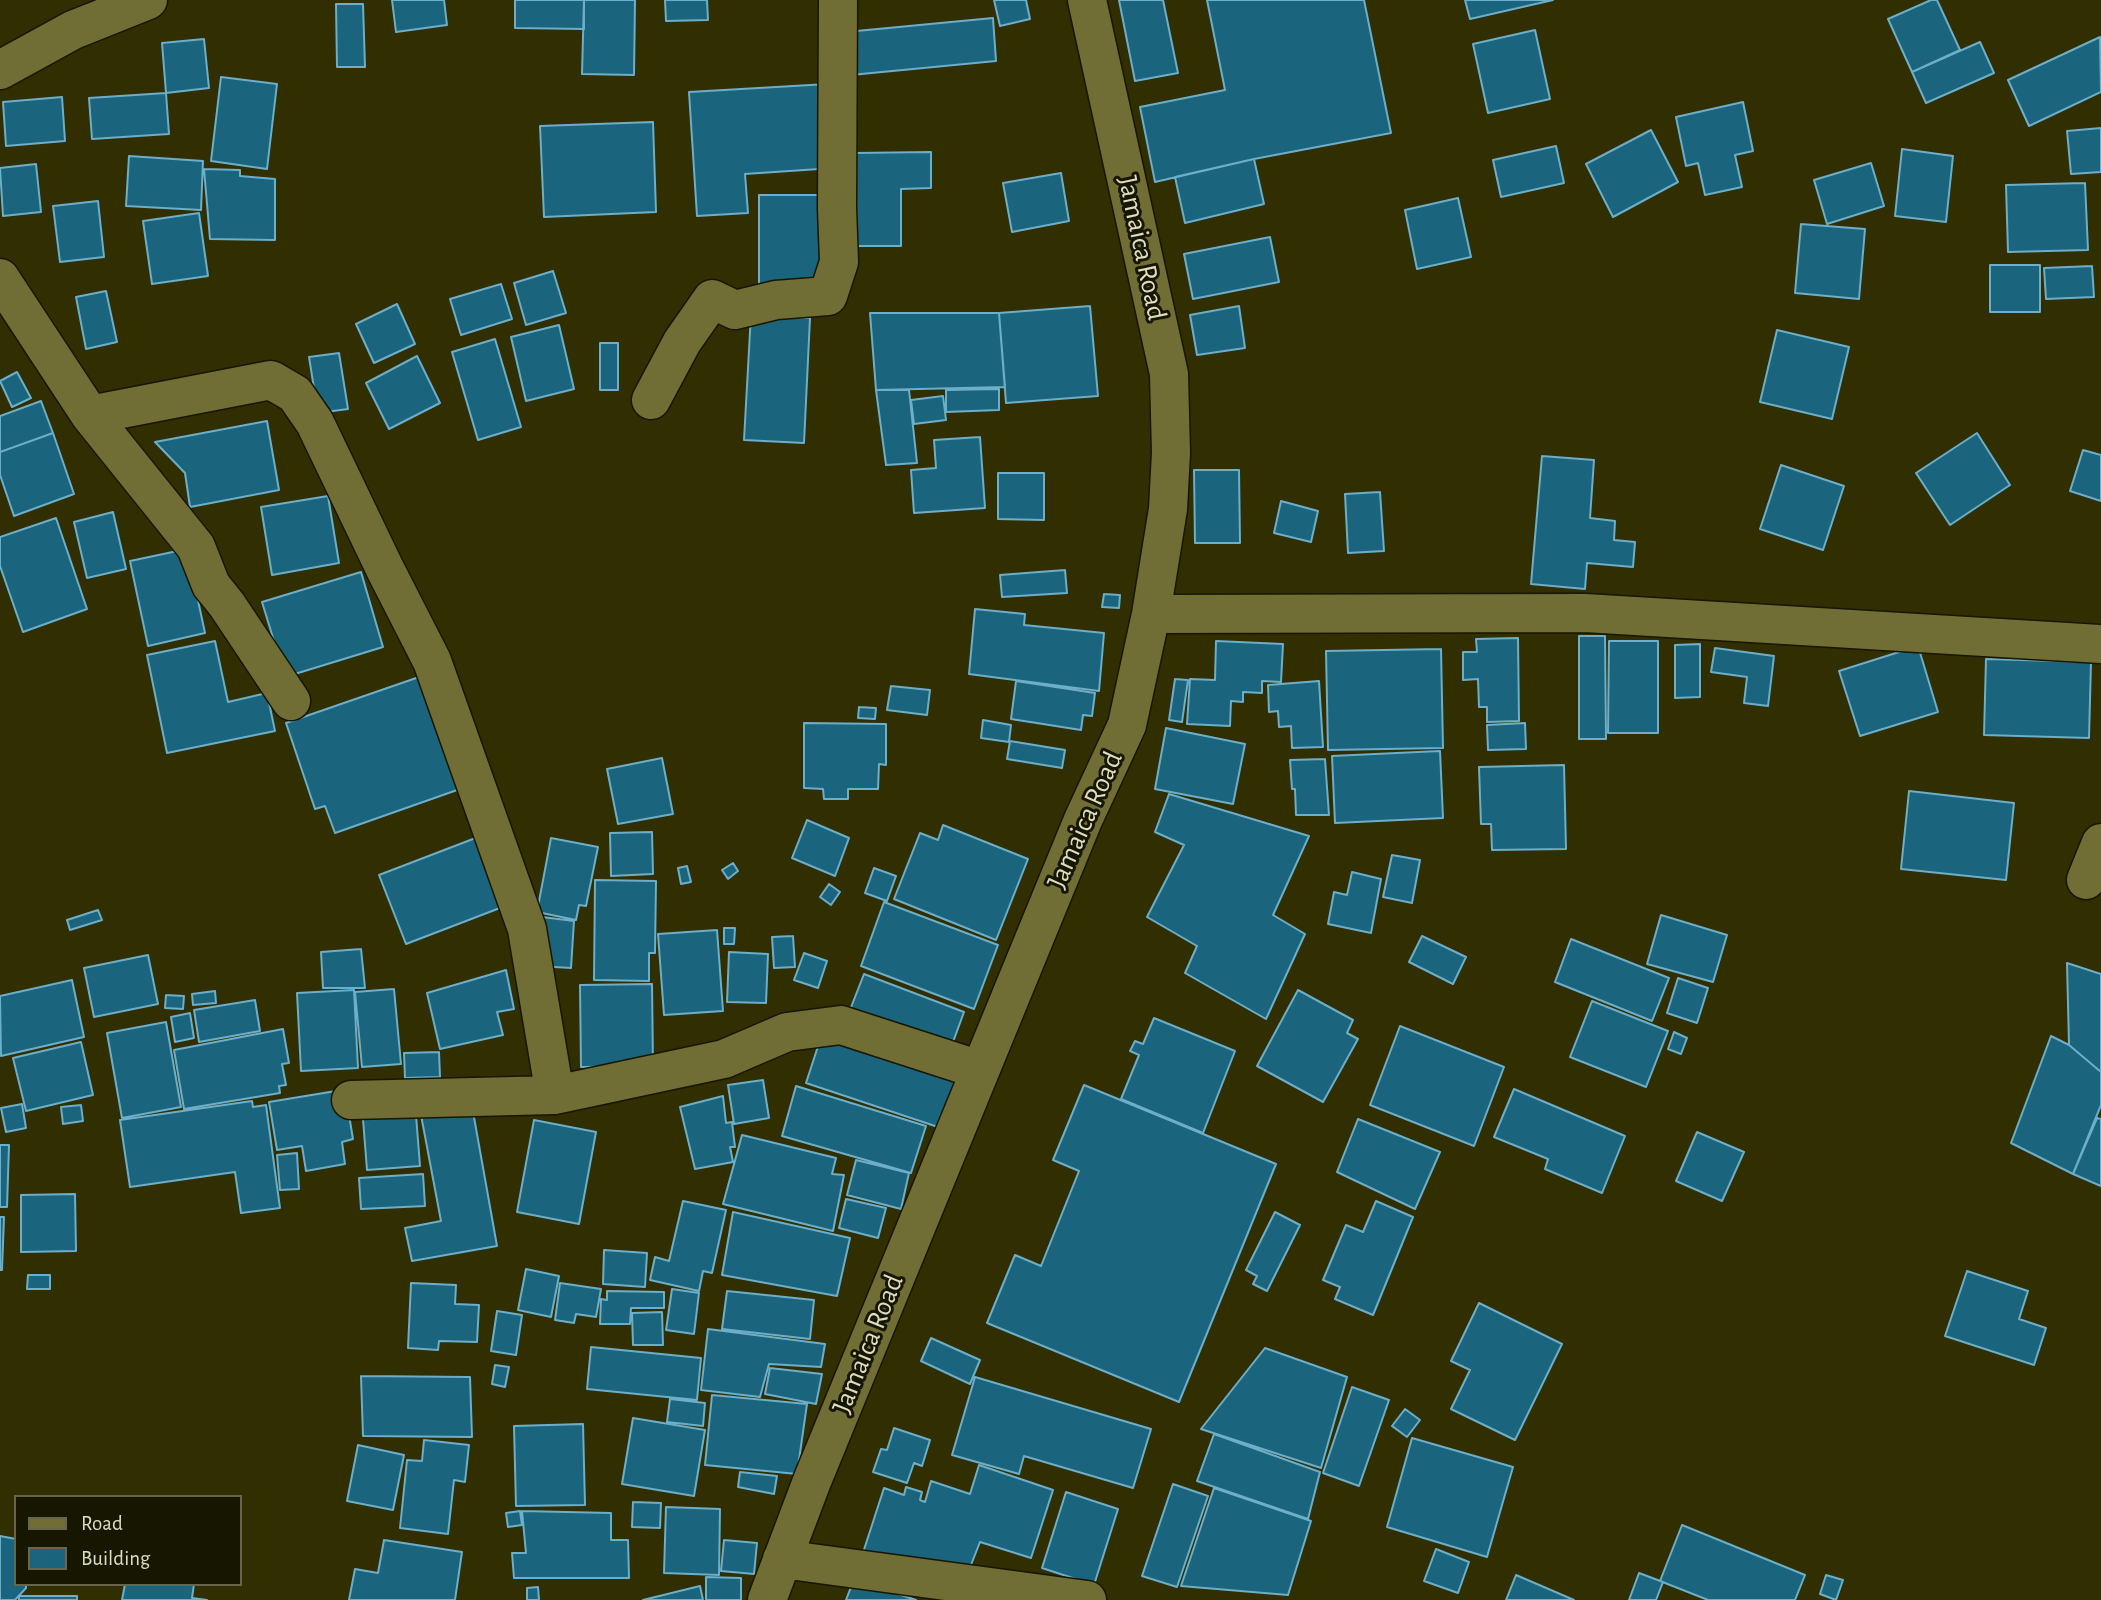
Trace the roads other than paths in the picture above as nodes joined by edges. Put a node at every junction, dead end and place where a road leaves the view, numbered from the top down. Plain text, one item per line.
1 (148, 0) edge
2 (838, 0) edge
3 (1087, 0) edge
4 (0, 70) edge
5 (0, 278) edge
6 (651, 400) dead end
7 (90, 415) junction
8 (1151, 614) junction
9 (2101, 644) edge
10 (291, 701) dead end
11 (2101, 843) edge
12 (2086, 880) dead end
13 (980, 1070) junction
14 (555, 1095) junction
15 (351, 1100) dead end
16 (782, 1559) junction
17 (767, 1600) edge
18 (1087, 1600) edge

1 - 4 street
2 - 6 street
3 - 8 street, Jamaica Road
5 - 7 street
7 - 10 street
7 - 14 street
8 - 9 street
8 - 13 street, Jamaica Road
11 - 12 street
13 - 14 street
13 - 16 street, Jamaica Road
14 - 15 street
16 - 17 street, Jamaica Road
16 - 18 street

